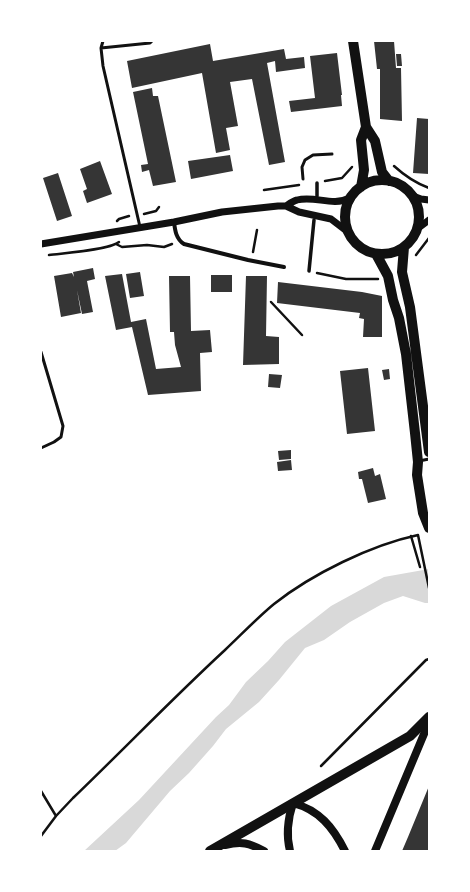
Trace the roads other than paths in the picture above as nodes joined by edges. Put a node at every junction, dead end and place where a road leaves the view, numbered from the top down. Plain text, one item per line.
1 (103, 41) edge
2 (152, 41) edge
3 (353, 41) edge
4 (100, 48) junction
5 (366, 127) junction
6 (332, 154) dead end
7 (303, 180) dead end
8 (389, 181) junction
9 (317, 183) dead end
10 (360, 187) junction
11 (317, 196) dead end
12 (413, 196) junction
13 (350, 198) junction
14 (429, 200) edge
15 (286, 206) junction
16 (314, 220) dead end
17 (429, 220) edge
18 (174, 222) junction
19 (140, 227) junction
20 (417, 229) junction
21 (348, 232) junction
22 (41, 244) edge
23 (404, 248) junction
24 (376, 254) junction
25 (284, 267) dead end
26 (309, 272) road end
27 (41, 352) edge
28 (41, 448) edge
29 (429, 452) edge
30 (429, 459) edge
31 (418, 462) junction
32 (429, 528) edge
33 (429, 717) edge
34 (429, 722) edge
35 (293, 802) junction
36 (214, 849) edge
37 (264, 851) edge
38 (290, 851) edge
39 (345, 851) edge
40 (375, 851) edge

1 - 4 lane
2 - 4 lane
3 - 5 main road
4 - 19 lane
5 - 8 main road
5 - 10 main road
6 - 7 lane
8 - 10 main road
8 - 12 main road
9 - 11 street
10 - 13 main road
12 - 14 street
12 - 20 main road
13 - 15 street
13 - 21 main road
15 - 18 street
15 - 21 street
16 - 26 street
17 - 20 street
18 - 19 street
18 - 25 street
19 - 22 street
20 - 23 main road
21 - 24 main road
23 - 24 main road
23 - 29 main road
24 - 31 main road
27 - 28 lane
30 - 31 lane
31 - 32 main road
33 - 35 main road
34 - 40 main road
35 - 36 main road
35 - 38 main road
35 - 39 main road
36 - 37 main road

